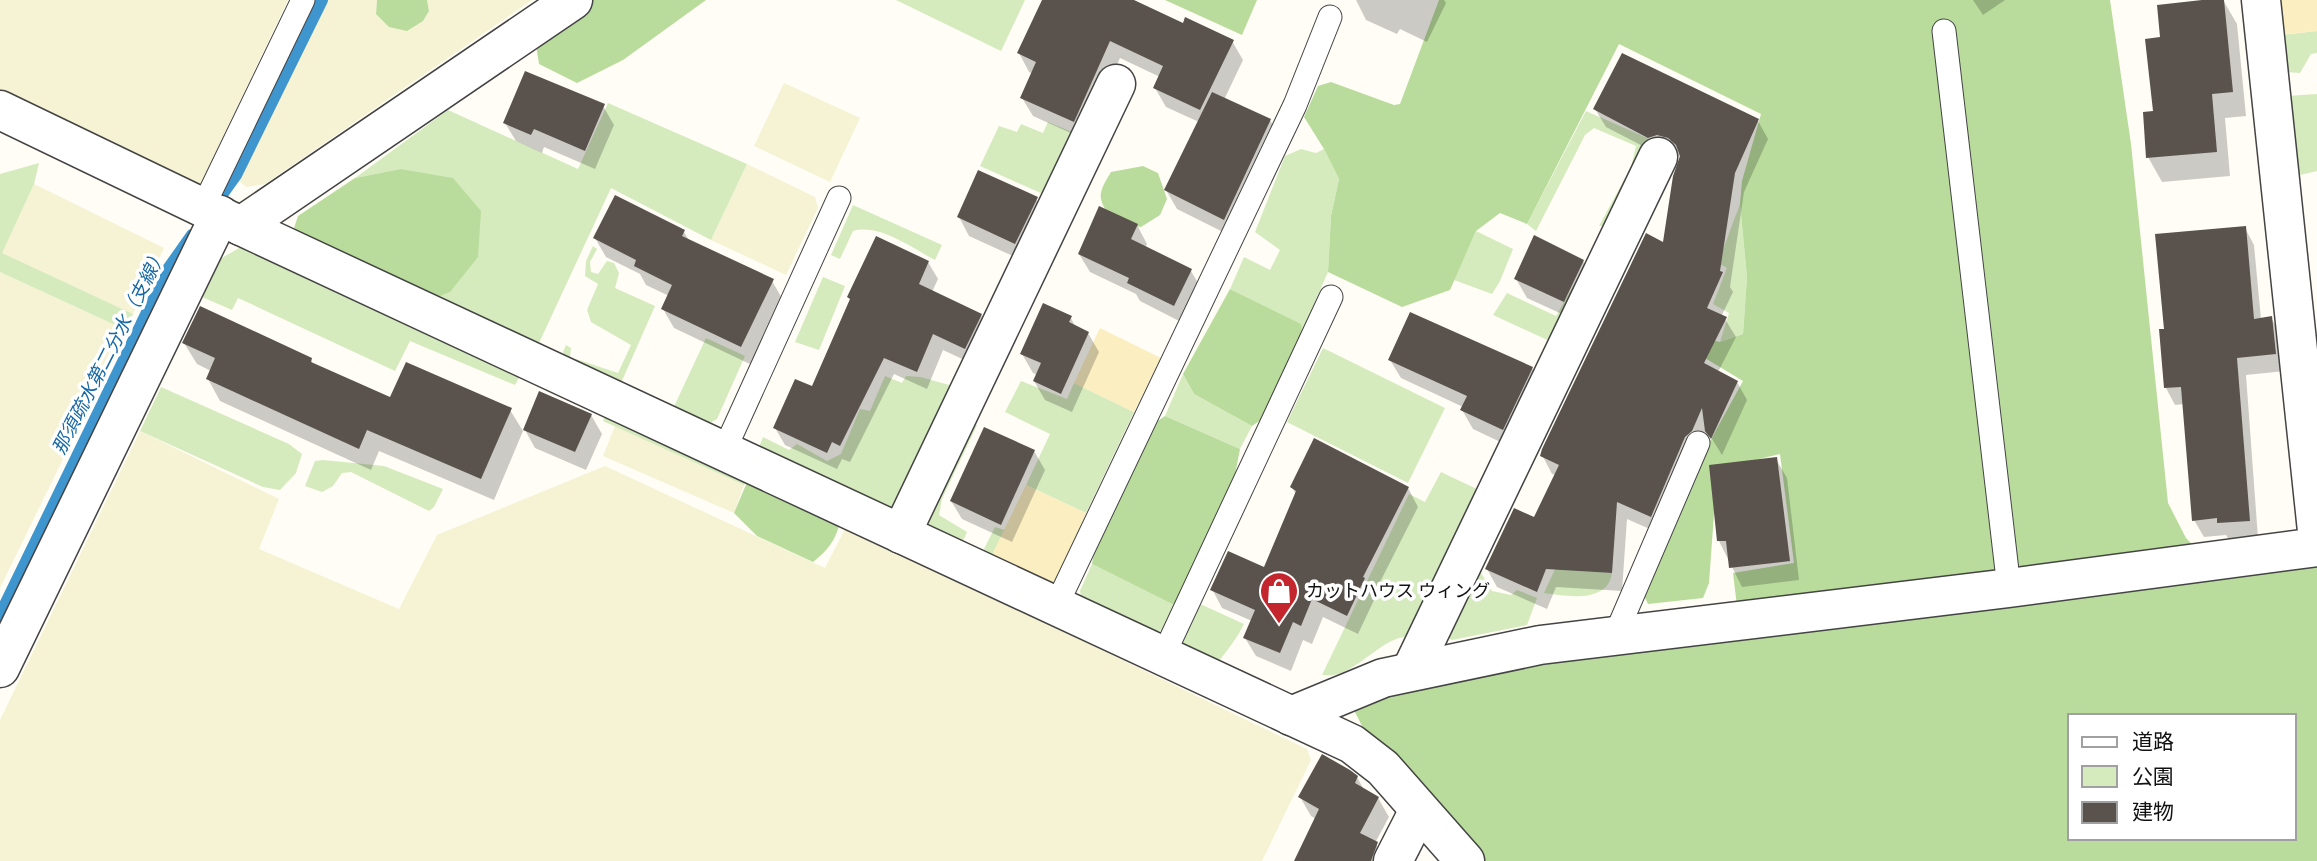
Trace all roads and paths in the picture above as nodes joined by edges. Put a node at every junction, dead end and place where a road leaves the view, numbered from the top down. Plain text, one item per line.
1 (303, 0) edge
2 (573, 0) edge
3 (2261, 0) edge
4 (1330, 17) dead end
5 (1944, 31) dead end
6 (1116, 85) dead end
7 (0, 110) edge
8 (1658, 157) dead end
9 (839, 198) dead end
10 (222, 216) junction
11 (1331, 297) dead end
12 (1698, 443) dead end
13 (724, 451) junction
14 (2317, 531) edge
15 (901, 534) junction
16 (2317, 547) edge
17 (2009, 588) junction
18 (1056, 606) junction
19 (1615, 636) junction
20 (1163, 656) junction
21 (0, 668) edge
22 (1411, 671) junction
23 (1290, 716) junction
24 (1419, 810) junction
25 (1393, 861) edge
26 (1465, 861) edge

1 - 10 lane
2 - 10 street
3 - 14 street
4 - 18 lane
5 - 17 lane
6 - 15 street
7 - 10 street
8 - 22 street
9 - 13 lane
10 - 13 street
10 - 21 street
11 - 20 lane
12 - 19 lane
13 - 15 street
15 - 18 street
16 - 17 street
17 - 19 street
18 - 20 street
19 - 22 street
20 - 23 street
22 - 23 street
23 - 24 street
24 - 25 street
24 - 26 street

